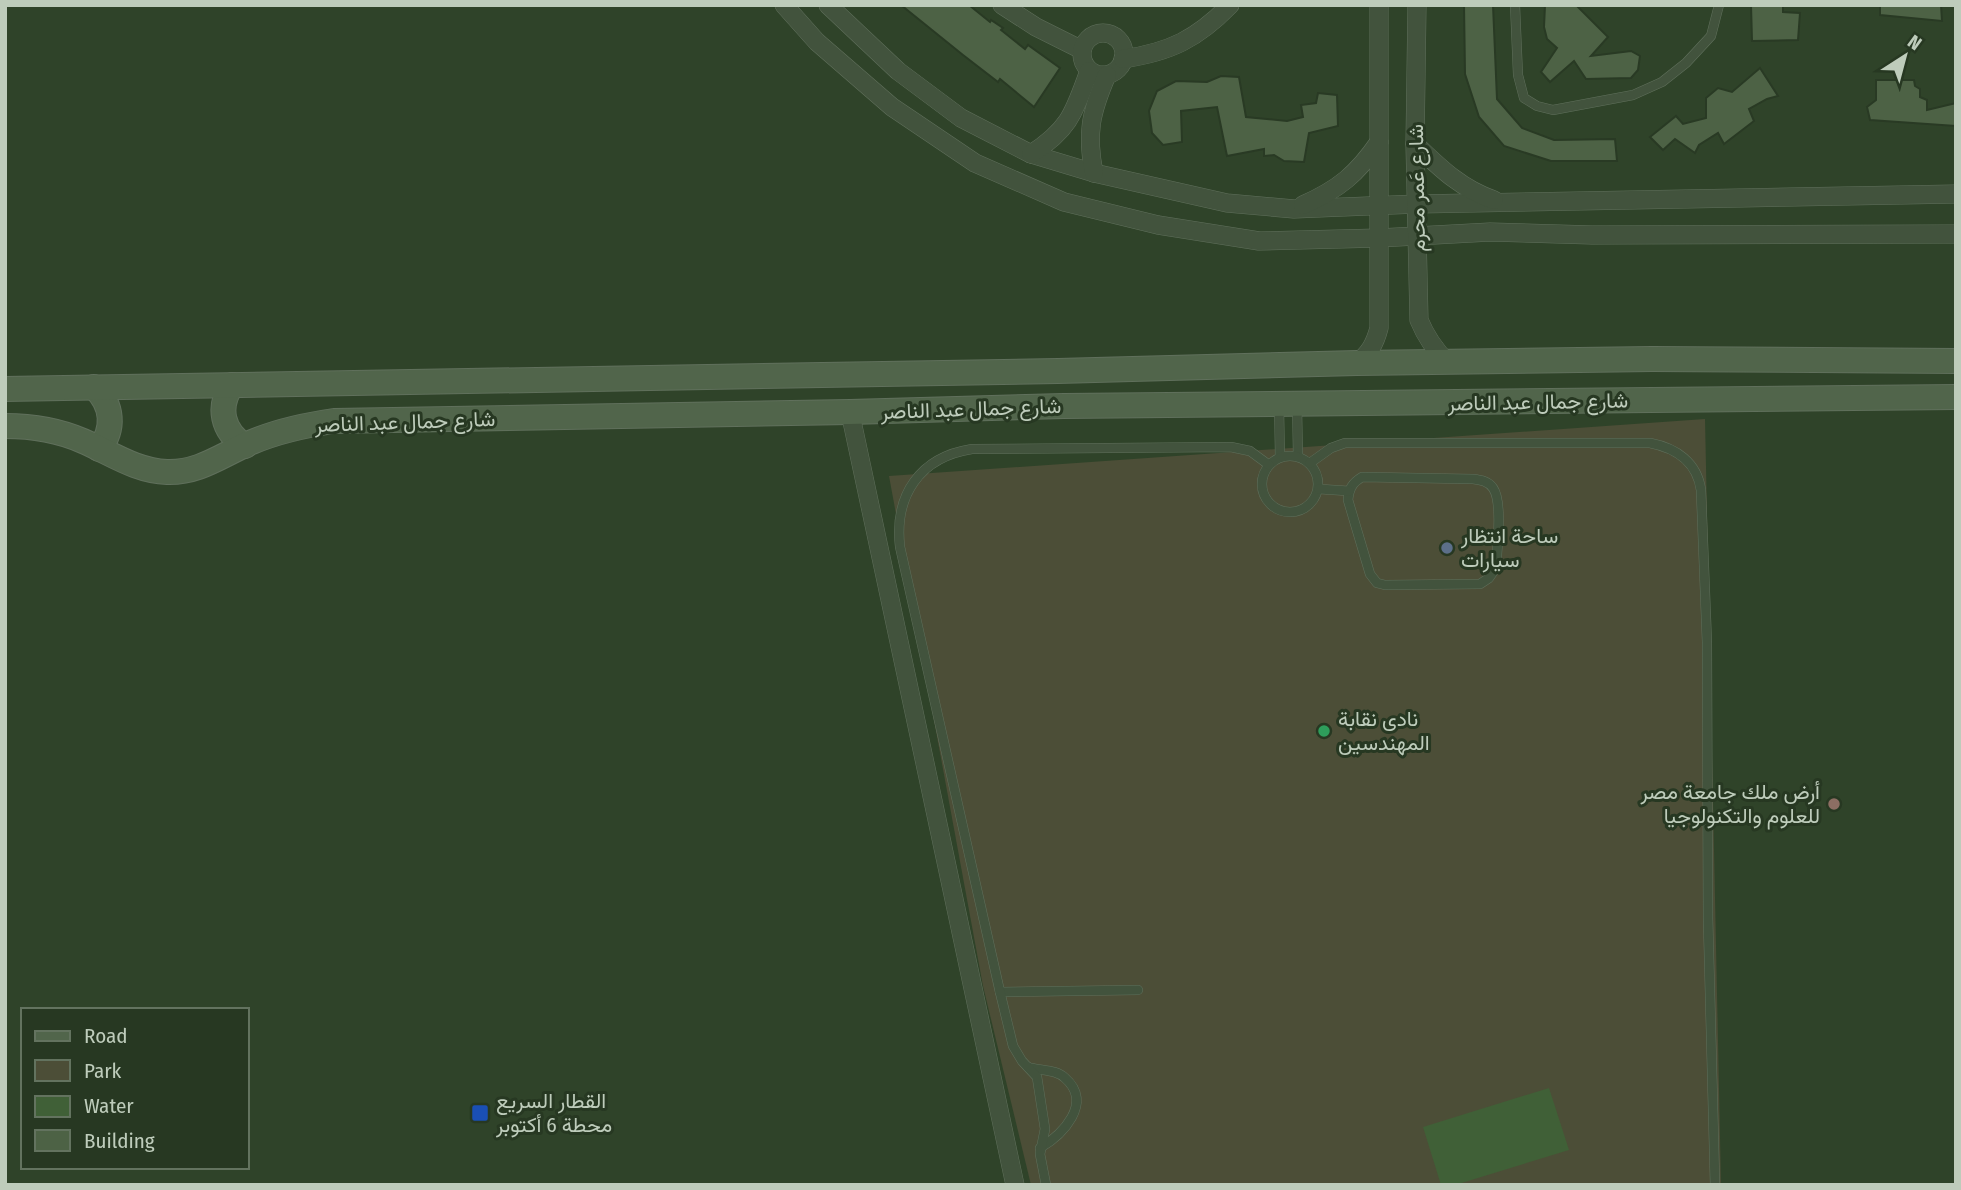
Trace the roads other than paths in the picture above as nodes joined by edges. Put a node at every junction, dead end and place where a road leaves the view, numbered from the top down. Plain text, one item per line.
1 (784, 5) edge
2 (828, 5) edge
3 (1002, 5) edge
4 (1230, 5) edge
5 (1379, 5) edge
6 (1416, 5) edge
7 (1516, 5) edge
8 (1719, 5) edge
9 (1082, 50) junction
10 (1124, 59) junction
11 (1089, 71) junction
12 (1107, 75) junction
13 (1379, 142) junction
14 (1415, 144) junction
15 (1031, 154) junction
16 (1094, 173) junction
17 (1956, 194) edge
18 (1501, 202) junction
19 (1417, 204) junction
20 (1378, 206) junction
21 (1294, 209) junction
22 (1956, 234) edge
23 (1417, 235) junction
24 (1379, 238) junction
25 (1956, 361) edge
26 (1447, 362) junction
27 (1357, 363) junction
28 (1058, 371) junction
29 (232, 385) junction
30 (94, 387) junction
31 (5, 389) edge
32 (1956, 397) edge
33 (1288, 404) junction
34 (1064, 406) junction
35 (850, 412) junction
36 (5, 426) edge
37 (244, 446) junction
38 (99, 449) junction
39 (1298, 456) junction
40 (1280, 457) junction
41 (1310, 463) junction
42 (1269, 465) junction
43 (1319, 489) junction
44 (1349, 491) junction
45 (1138, 990) dead end
46 (1000, 992) junction
47 (1027, 1067) junction
48 (1040, 1148) junction
49 (1015, 1185) edge
50 (1046, 1185) edge
51 (1715, 1185) edge

1 - 24 street
2 - 15 street
3 - 9 street
4 - 10 street
5 - 13 street, شارع عَمر محرم
6 - 14 street, شارع عَمر محرم
7 - 8 lane
9 - 10 street
9 - 11 street
10 - 12 street
11 - 12 street
11 - 15 street
12 - 16 street
13 - 20 street, شارع عَمر محرم
13 - 21 street
14 - 18 street
14 - 19 street, شارع عَمر محرم
15 - 16 street
16 - 21 street
17 - 18 street
18 - 19 street
19 - 20 street
19 - 23 street, شارع عَمر محرم
20 - 21 street
20 - 24 street, شارع عَمر محرم
22 - 23 street
23 - 24 street
23 - 26 street, شارع عَمر محرم
24 - 27 street, شارع عَمر محرم
25 - 26 main road, شارع جمال عبد الناصر
26 - 27 main road, شارع جمال عبد الناصر
27 - 28 main road, شارع جمال عبد الناصر
28 - 29 main road, شارع جمال عبد الناصر
28 - 34 main road
29 - 30 main road, شارع جمال عبد الناصر
29 - 37 main road
30 - 31 main road, شارع جمال عبد الناصر
30 - 38 main road
32 - 33 main road, شارع جمال عبد الناصر
33 - 34 main road, شارع جمال عبد الناصر
33 - 39 lane
33 - 40 lane
34 - 35 main road, شارع جمال عبد الناصر
35 - 37 main road, شارع جمال عبد الناصر
35 - 49 street
36 - 38 main road, شارع جمال عبد الناصر
37 - 38 main road, شارع جمال عبد الناصر
39 - 40 lane
39 - 41 lane
40 - 42 lane
41 - 43 lane
41 - 51 lane
42 - 43 lane
42 - 46 lane
43 - 44 lane
44 - 44 lane
45 - 46 lane
46 - 47 lane
47 - 48 lane
47 - 48 lane
48 - 50 lane

